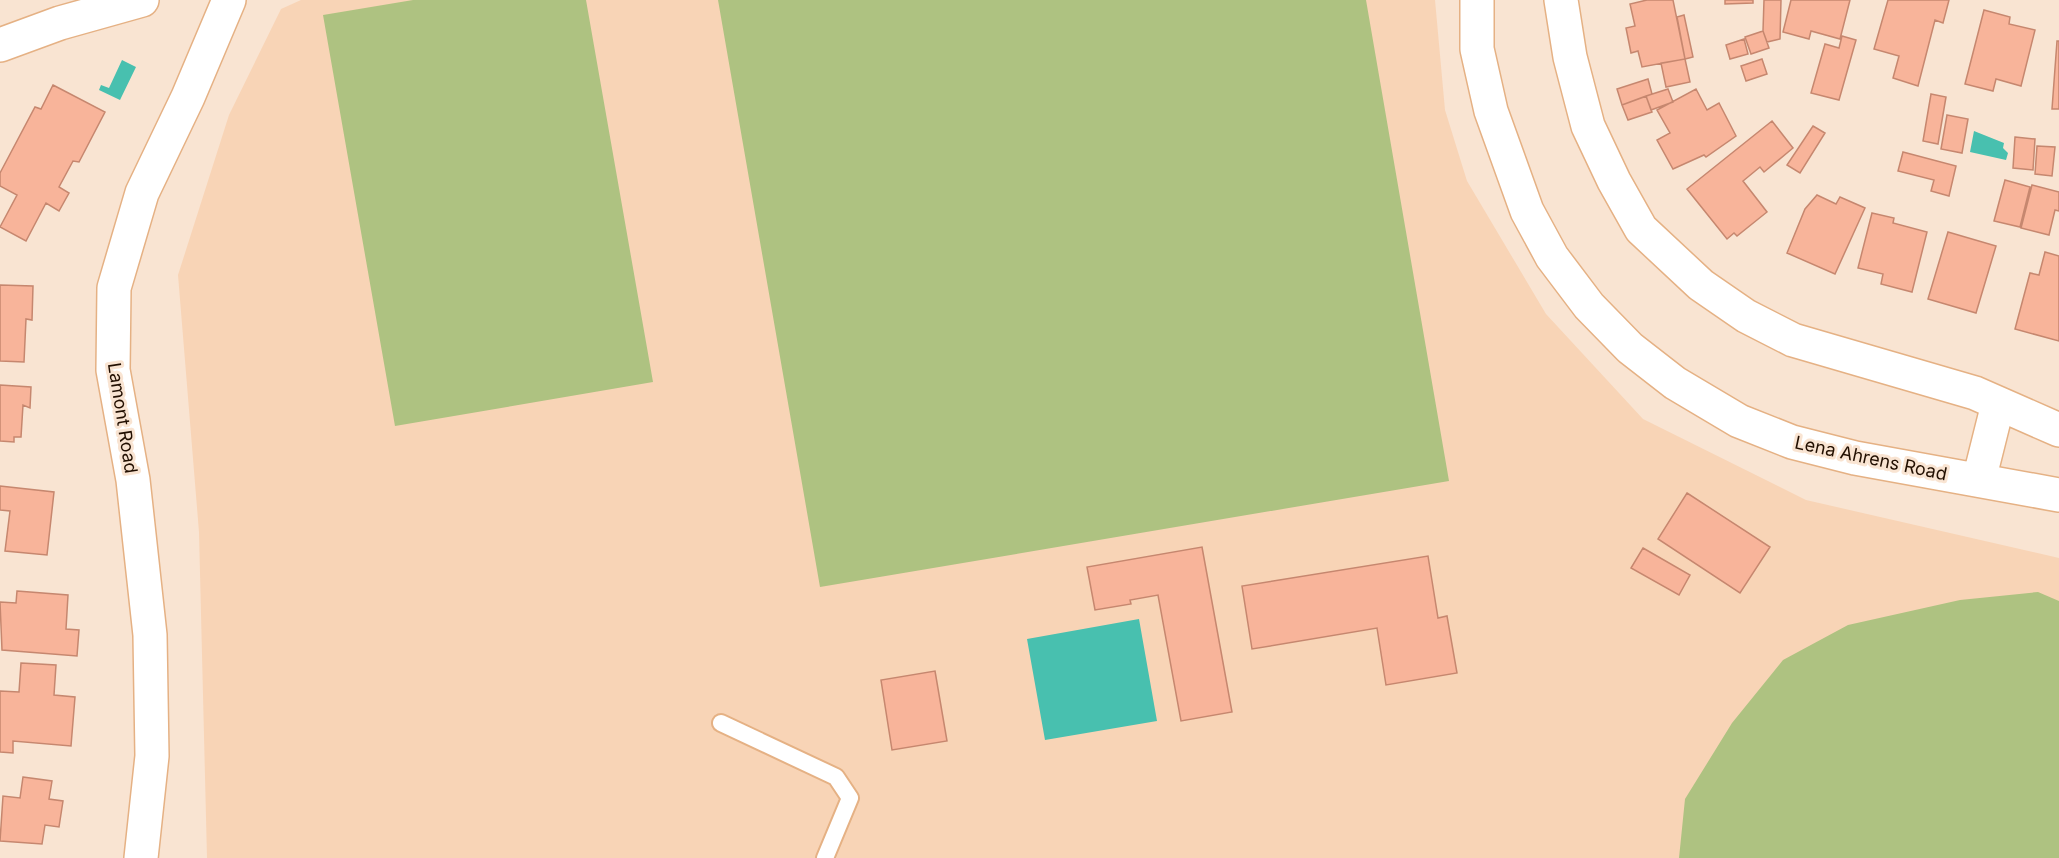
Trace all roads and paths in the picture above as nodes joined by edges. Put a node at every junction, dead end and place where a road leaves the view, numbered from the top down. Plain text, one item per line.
1 (142, 0) edge
2 (229, 0) edge
3 (1477, 0) edge
4 (1561, 0) edge
5 (0, 45) edge
6 (1998, 404) junction
7 (2059, 430) edge
8 (1979, 480) junction
9 (2059, 495) edge
10 (721, 723) dead end
11 (141, 858) edge
12 (825, 858) edge

1 - 5 main road
2 - 11 main road, Lamont Road
3 - 8 main road, Lena Ahrens Road
4 - 6 main road
6 - 7 main road
6 - 8 main road
8 - 9 main road, Lena Ahrens Road
10 - 12 lane

